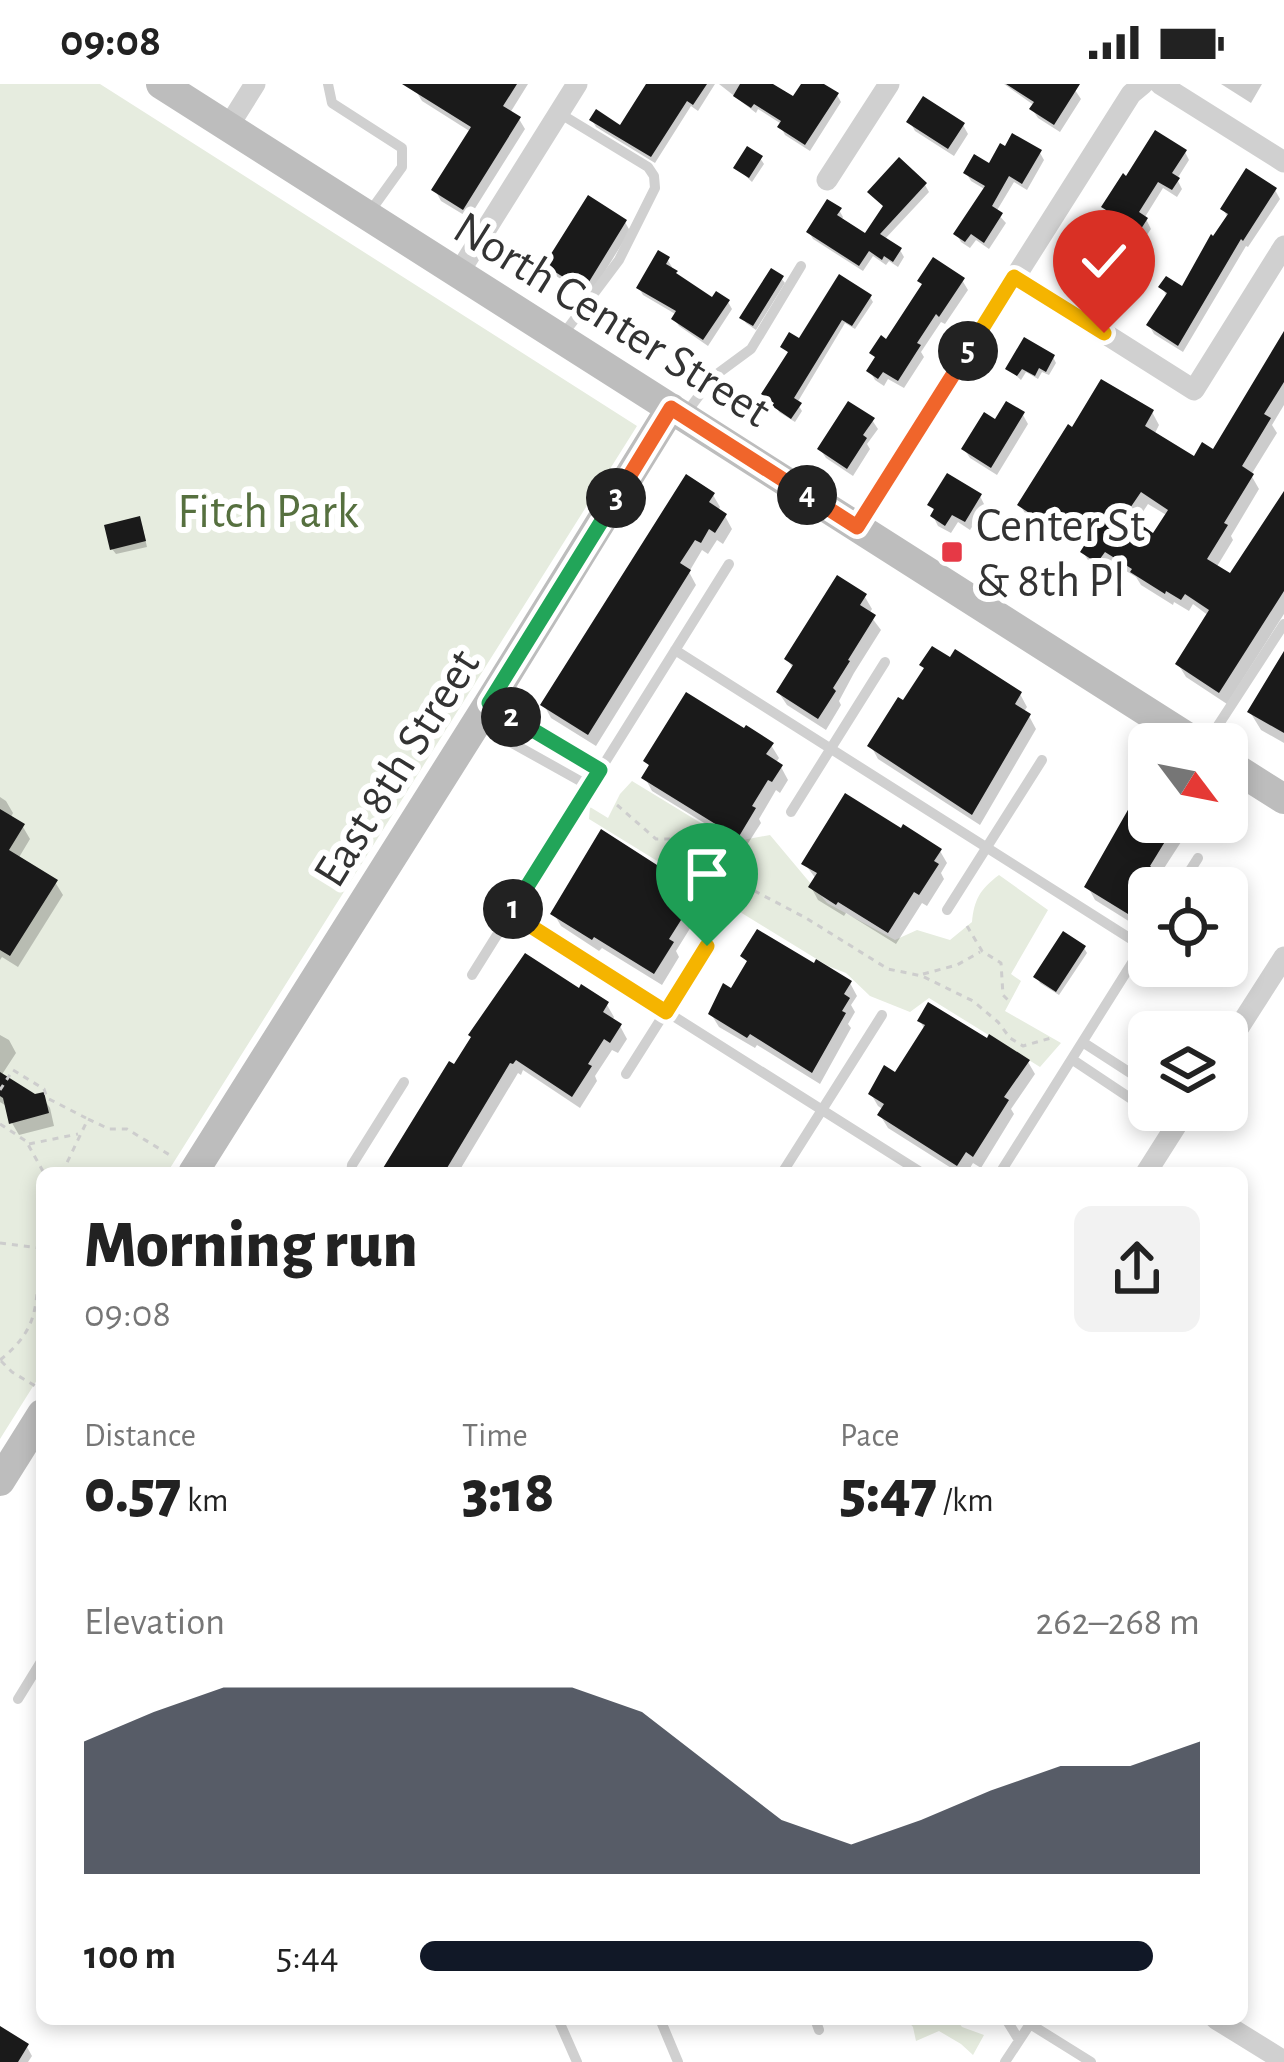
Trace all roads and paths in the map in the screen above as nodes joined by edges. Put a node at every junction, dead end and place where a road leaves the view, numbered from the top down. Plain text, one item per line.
1 (161, 84) edge
2 (256, 84) edge
3 (328, 84) edge
4 (577, 84) edge
5 (889, 84) edge
6 (1143, 84) edge
7 (1160, 84) edge
8 (559, 113) junction
9 (228, 127) junction
10 (1284, 162) edge
11 (827, 181) dead end
12 (367, 216) junction
13 (1284, 246) edge
14 (800, 266) dead end
15 (458, 274) junction
16 (1014, 277) junction
17 (560, 338) junction
18 (677, 412) junction
19 (857, 527) junction
20 (729, 564) dead end
21 (1284, 624) edge
22 (676, 650) junction
23 (885, 662) dead end
24 (483, 713) junction
25 (1169, 723) edge
26 (1216, 723) edge
27 (831, 749) junction
28 (1042, 760) dead end
29 (600, 770) junction
30 (1248, 776) edge
31 (590, 786) junction
32 (1284, 799) edge
33 (617, 805) dead end
34 (791, 812) dead end
35 (987, 848) junction
36 (1198, 858) dead end
37 (1192, 867) edge
38 (947, 910) dead end
39 (510, 913) junction
40 (967, 926) dead end
41 (1128, 930) edge
42 (707, 946) dead end
43 (982, 951) junction
44 (1284, 957) edge
45 (1128, 970) edge
46 (472, 975) dead end
47 (918, 975) junction
48 (1010, 1002) dead end
49 (666, 1012) junction
50 (1248, 1013) edge
51 (881, 1015) dead end
52 (1052, 1038) dead end
53 (1084, 1042) junction
54 (1073, 1060) junction
55 (1128, 1071) edge
56 (626, 1074) dead end
57 (404, 1082) dead end
58 (0, 1090) edge
59 (1128, 1090) edge
60 (822, 1110) junction
61 (88, 1119) junction
62 (0, 1124) edge
63 (1172, 1131) edge
64 (80, 1134) junction
65 (28, 1144) junction
66 (41, 1167) edge
67 (65, 1167) edge
68 (186, 1167) edge
69 (197, 1167) edge
70 (352, 1167) edge
71 (786, 1167) edge
72 (912, 1167) edge
73 (1004, 1167) edge
74 (1150, 1167) edge
75 (0, 1243) edge
76 (36, 1247) edge
77 (36, 1310) edge
78 (0, 1360) edge
79 (36, 1386) edge
80 (36, 1424) edge
81 (0, 1481) edge
82 (36, 1670) edge
83 (18, 1699) dead end
84 (560, 2025) edge
85 (663, 2025) edge
86 (1010, 2025) edge
87 (1029, 2025) edge
88 (1032, 2025) edge
89 (1226, 2025) edge
90 (1019, 2040) junction
91 (1284, 2061) edge
92 (577, 2062) edge
93 (678, 2062) edge
94 (1005, 2062) edge
95 (1091, 2062) edge

1 - 9 street, North Center Street
2 - 9 street
3 - 12 lane
4 - 8 street
5 - 11 street
6 - 16 street
7 - 10 street
8 - 15 street
8 - 17 lane
9 - 12 street, North Center Street
12 - 15 street, North Center Street
13 - 16 street
14 - 18 lane
15 - 17 street, North Center Street
16 - 19 street
17 - 18 street, North Center Street
18 - 19 street, North Center Street
18 - 24 street, East 8th Street
19 - 25 street, North Center Street
20 - 22 lane
21 - 26 lane
22 - 27 lane
22 - 29 lane
23 - 27 lane
24 - 29 lane
24 - 31 lane
24 - 69 street, East 8th Street
27 - 34 lane
27 - 35 lane
28 - 35 lane
29 - 31 lane
30 - 32 street
31 - 39 lane
33 - 47 path
35 - 38 lane
35 - 41 lane
36 - 37 lane
39 - 46 lane
39 - 49 lane
40 - 43 path
42 - 49 lane
43 - 47 path
43 - 48 path
44 - 50 street
45 - 53 lane
47 - 52 path
49 - 56 lane
49 - 60 lane
51 - 60 lane
53 - 54 lane
53 - 55 lane
54 - 59 lane
54 - 73 lane
57 - 70 lane
58 - 61 path
60 - 71 lane
60 - 72 lane
61 - 64 path
61 - 68 path
62 - 65 path
63 - 74 street
64 - 65 path
64 - 67 path
65 - 66 path
75 - 76 path
77 - 78 path
78 - 79 path
80 - 81 street
82 - 83 lane
84 - 92 lane
85 - 93 lane
86 - 90 lane
87 - 90 lane
88 - 95 lane
89 - 91 street
90 - 94 lane

